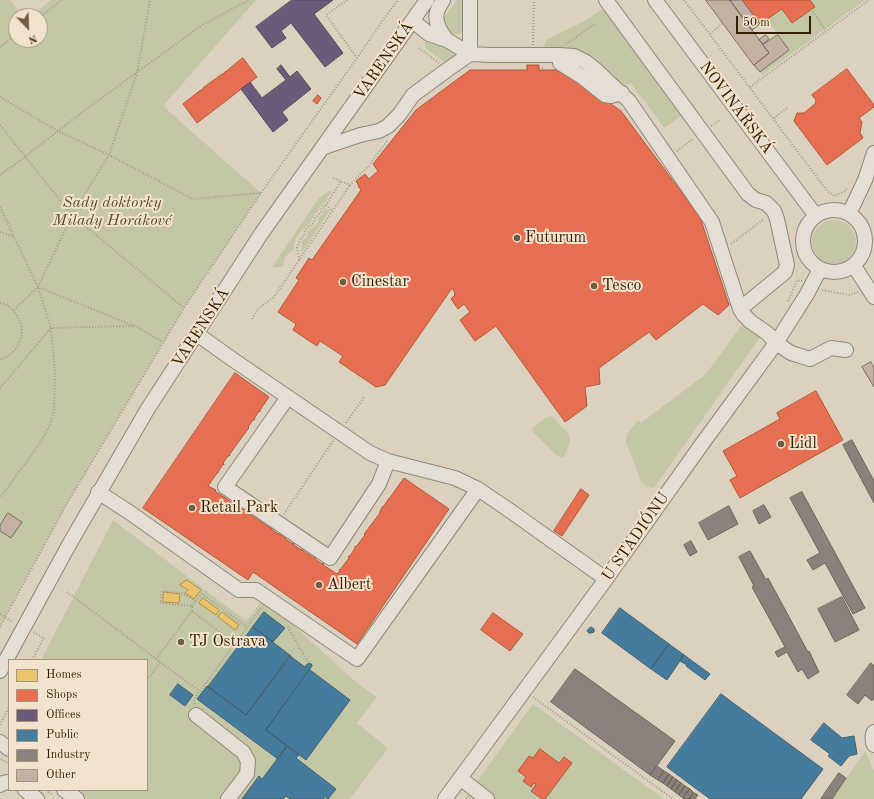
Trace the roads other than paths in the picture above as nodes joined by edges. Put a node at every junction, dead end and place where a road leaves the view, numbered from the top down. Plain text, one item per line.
1 (427, 0) edge
2 (443, 0) edge
3 (470, 0) edge
4 (606, 0) edge
5 (655, 0) edge
6 (413, 21) junction
7 (447, 40) junction
8 (470, 54) junction
9 (322, 148) junction
10 (874, 153) edge
11 (849, 214) junction
12 (816, 216) junction
13 (854, 266) junction
14 (820, 269) junction
15 (874, 297) edge
16 (740, 309) junction
17 (197, 334) junction
18 (776, 343) junction
19 (846, 350) dead end
20 (288, 397) junction
21 (388, 461) junction
22 (478, 489) junction
23 (98, 492) junction
24 (606, 579) junction
25 (0, 672) edge
26 (196, 715) road end
27 (874, 732) edge
28 (0, 742) edge
29 (874, 745) edge
30 (8, 748) edge
31 (460, 778) junction
32 (65, 791) edge
33 (77, 799) edge
34 (228, 799) edge
35 (445, 799) edge
36 (488, 799) edge

1 - 6 street, VARENSKÁ
2 - 7 street
3 - 8 street
4 - 16 street
5 - 12 street, NOVINÁŘSKÁ
6 - 7 street
6 - 9 street, VARENSKÁ
7 - 8 street
8 - 9 street
8 - 16 street
9 - 17 street, VARENSKÁ
10 - 11 street
11 - 12 street
11 - 13 street
12 - 14 street
13 - 14 street
13 - 15 street
14 - 18 street, U STADIÓNU
16 - 18 street
17 - 20 street
17 - 23 street, VARENSKÁ
18 - 19 street
18 - 24 street, U STADIÓNU
20 - 21 street
20 - 21 street
21 - 22 street
22 - 23 street
22 - 24 street
23 - 25 street, VARENSKÁ
24 - 31 street, U STADIÓNU
26 - 34 street
27 - 29 street
28 - 30 street
31 - 35 street, U STADIÓNU
31 - 36 street
32 - 33 street

